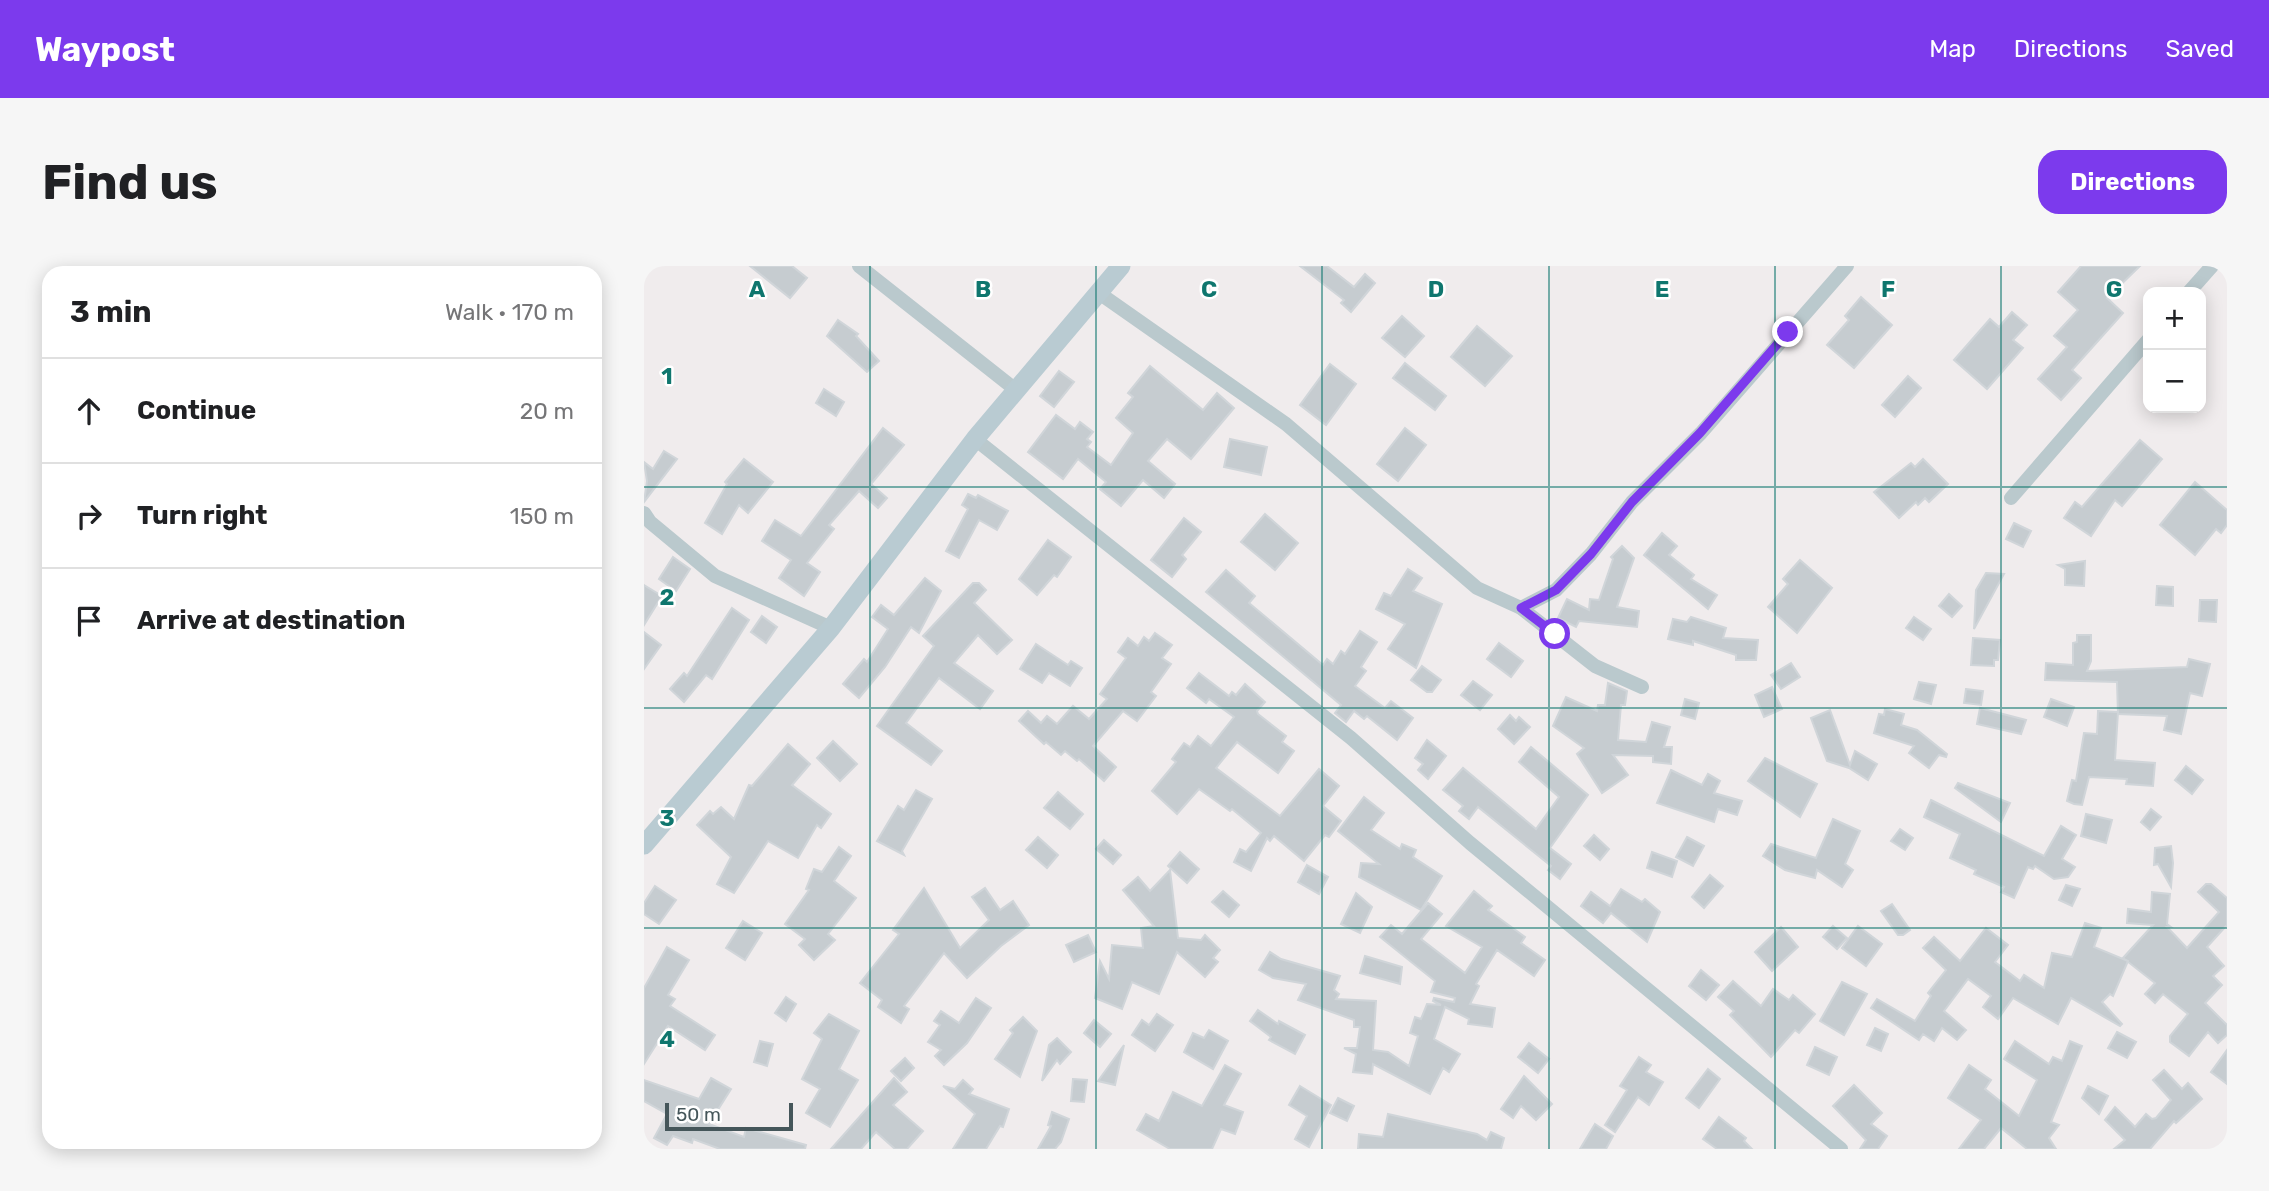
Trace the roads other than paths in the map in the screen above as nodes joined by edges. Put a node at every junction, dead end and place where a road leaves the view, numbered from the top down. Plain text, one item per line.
1 (859, 266) edge
2 (1121, 266) edge
3 (1847, 266) edge
4 (2212, 266) edge
5 (2193, 287) edge
6 (1099, 293) junction
7 (2143, 346) edge
8 (1016, 390) junction
9 (975, 439) junction
10 (2011, 498) dead end
11 (644, 513) edge
12 (1521, 608) junction
13 (831, 628) junction
14 (1642, 687) dead end
15 (644, 845) edge
16 (1841, 1149) edge

1 - 8 street
2 - 6 main road
3 - 12 street
4 - 5 street
6 - 8 main road
6 - 12 street
7 - 10 street
8 - 9 main road
9 - 13 main road
9 - 16 street
11 - 13 street
12 - 14 street
13 - 15 main road

